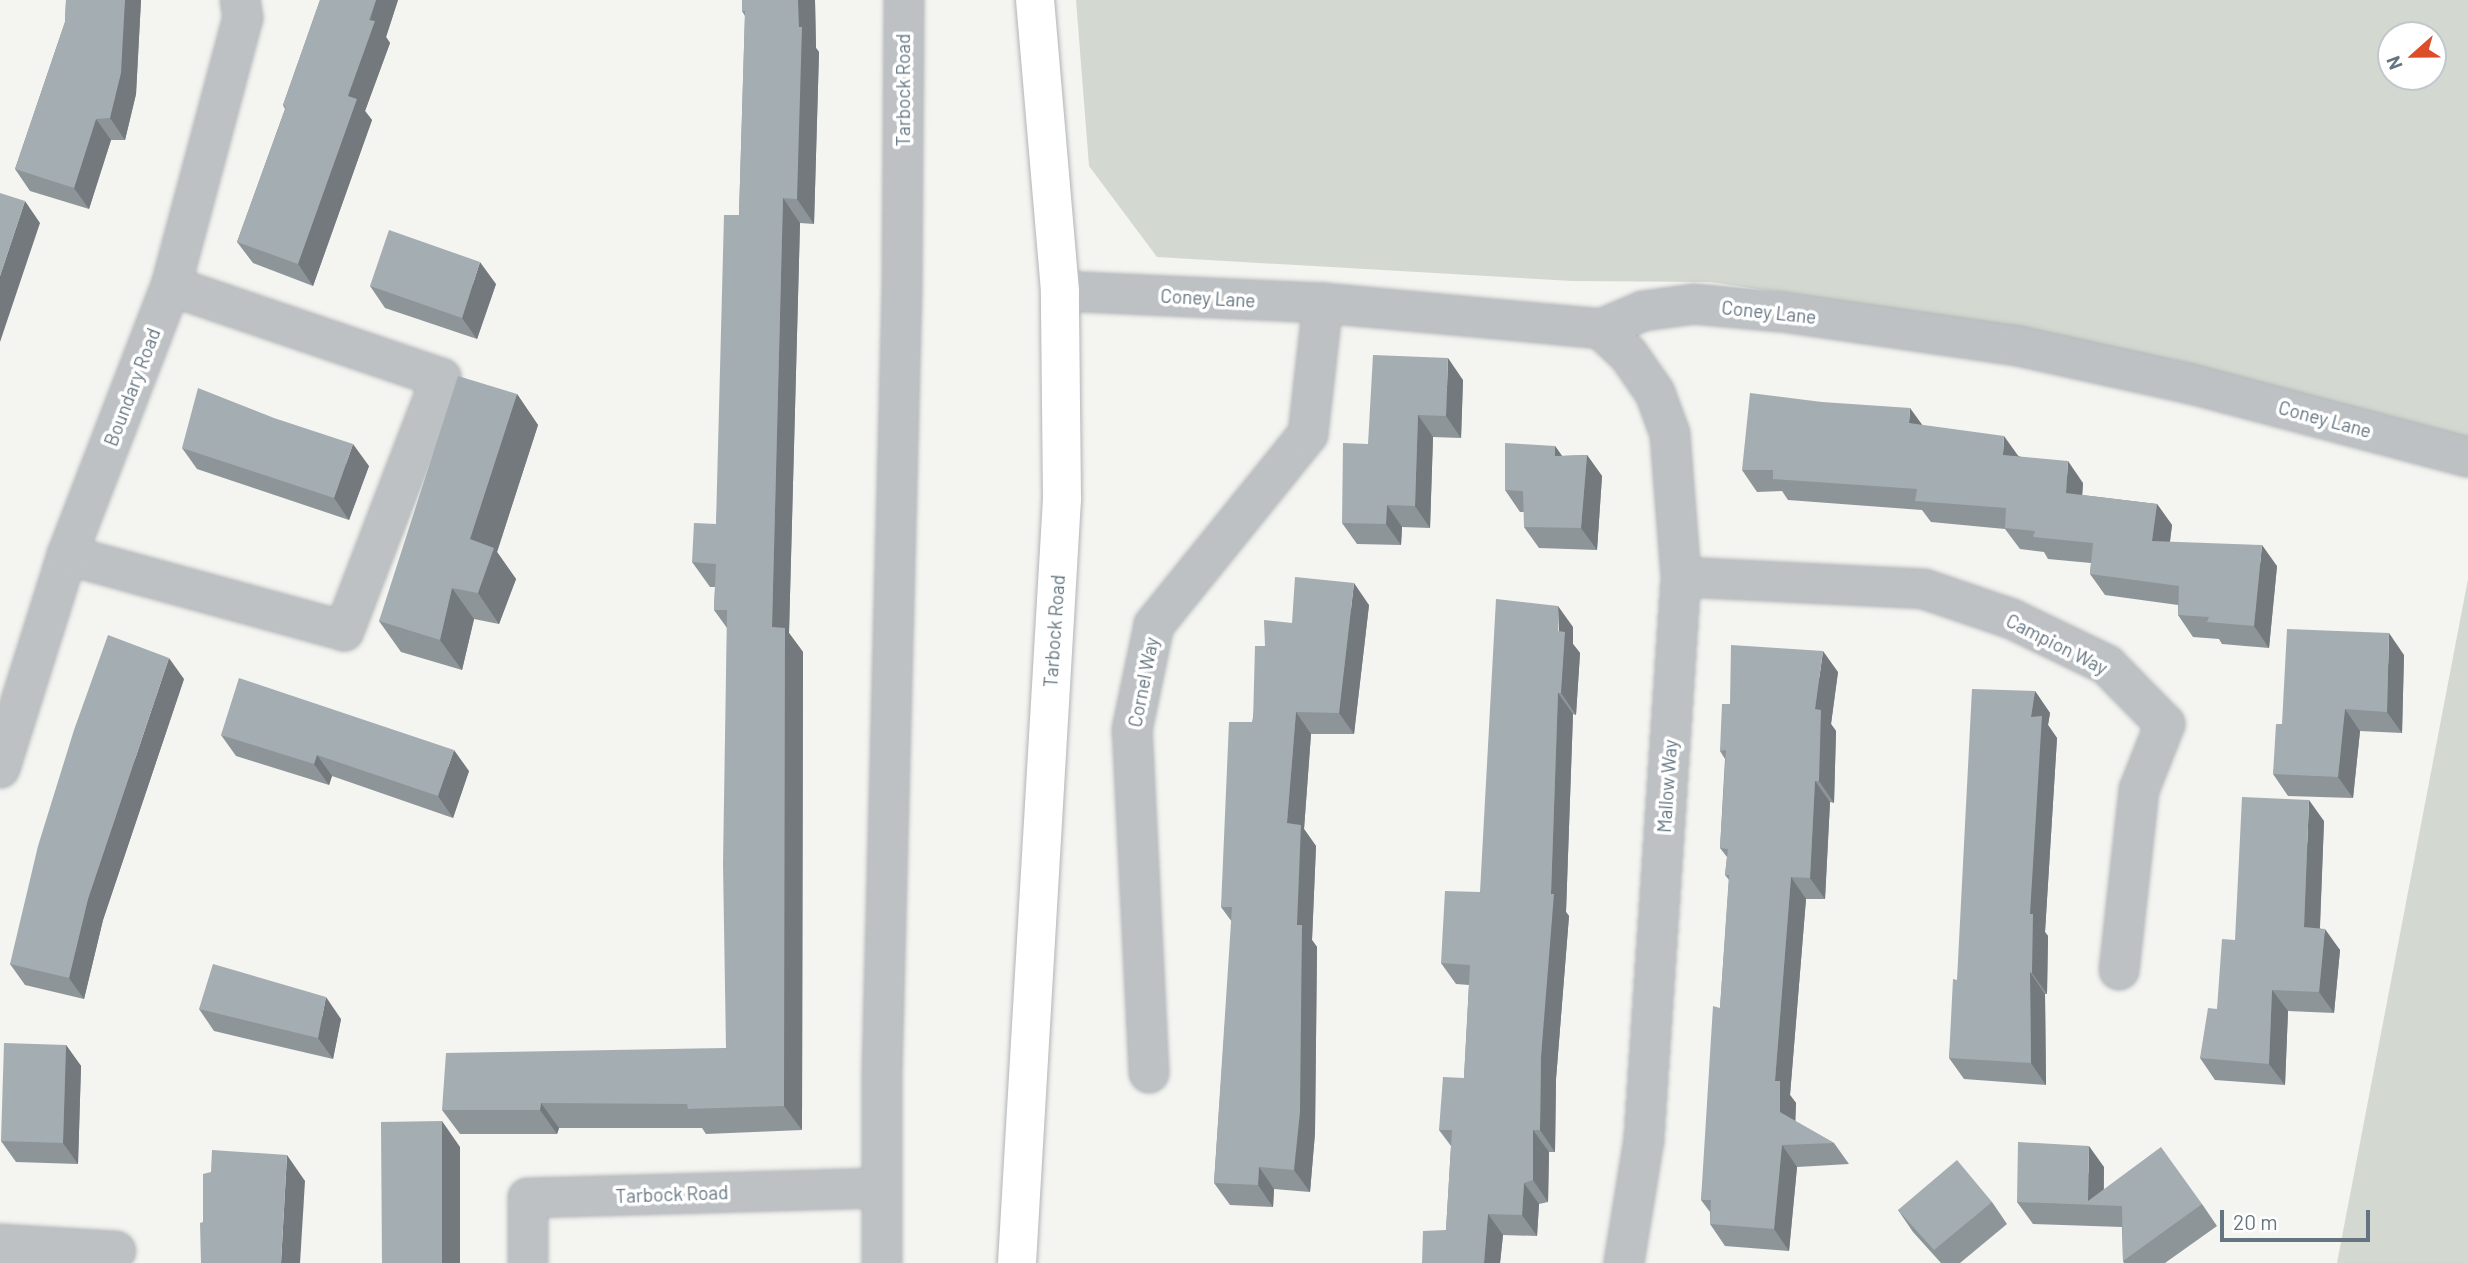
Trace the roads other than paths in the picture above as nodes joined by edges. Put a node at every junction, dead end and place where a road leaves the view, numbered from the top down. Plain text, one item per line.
1 (240, 0) edge
2 (904, 0) edge
3 (1035, 0) edge
4 (171, 286) junction
5 (1060, 291) junction
6 (1323, 303) junction
7 (1601, 329) junction
8 (2468, 457) edge
9 (67, 555) junction
10 (1681, 578) junction
11 (0, 768) edge
12 (2119, 970) dead end
13 (1149, 1073) dead end
14 (882, 1188) junction
15 (0, 1244) edge
16 (116, 1251) dead end
17 (528, 1263) edge
18 (882, 1263) edge
19 (1017, 1263) edge
20 (1623, 1263) edge

1 - 4 street, Boundary Road
2 - 14 street, Tarbock Road
3 - 5 main road, Tarbock Road
4 - 9 street, Boundary Road
4 - 9 street
5 - 6 street, Coney Lane
5 - 19 main road, Tarbock Road
6 - 7 street, Coney Lane
6 - 13 street, Cornel Way
7 - 8 street, Coney Lane
7 - 10 street, Mallow Way
9 - 11 street, Boundary Road
10 - 12 street, Campion Way
10 - 20 street, Mallow Way
14 - 17 street, Tarbock Road
14 - 18 street, Tarbock Road
15 - 16 street

